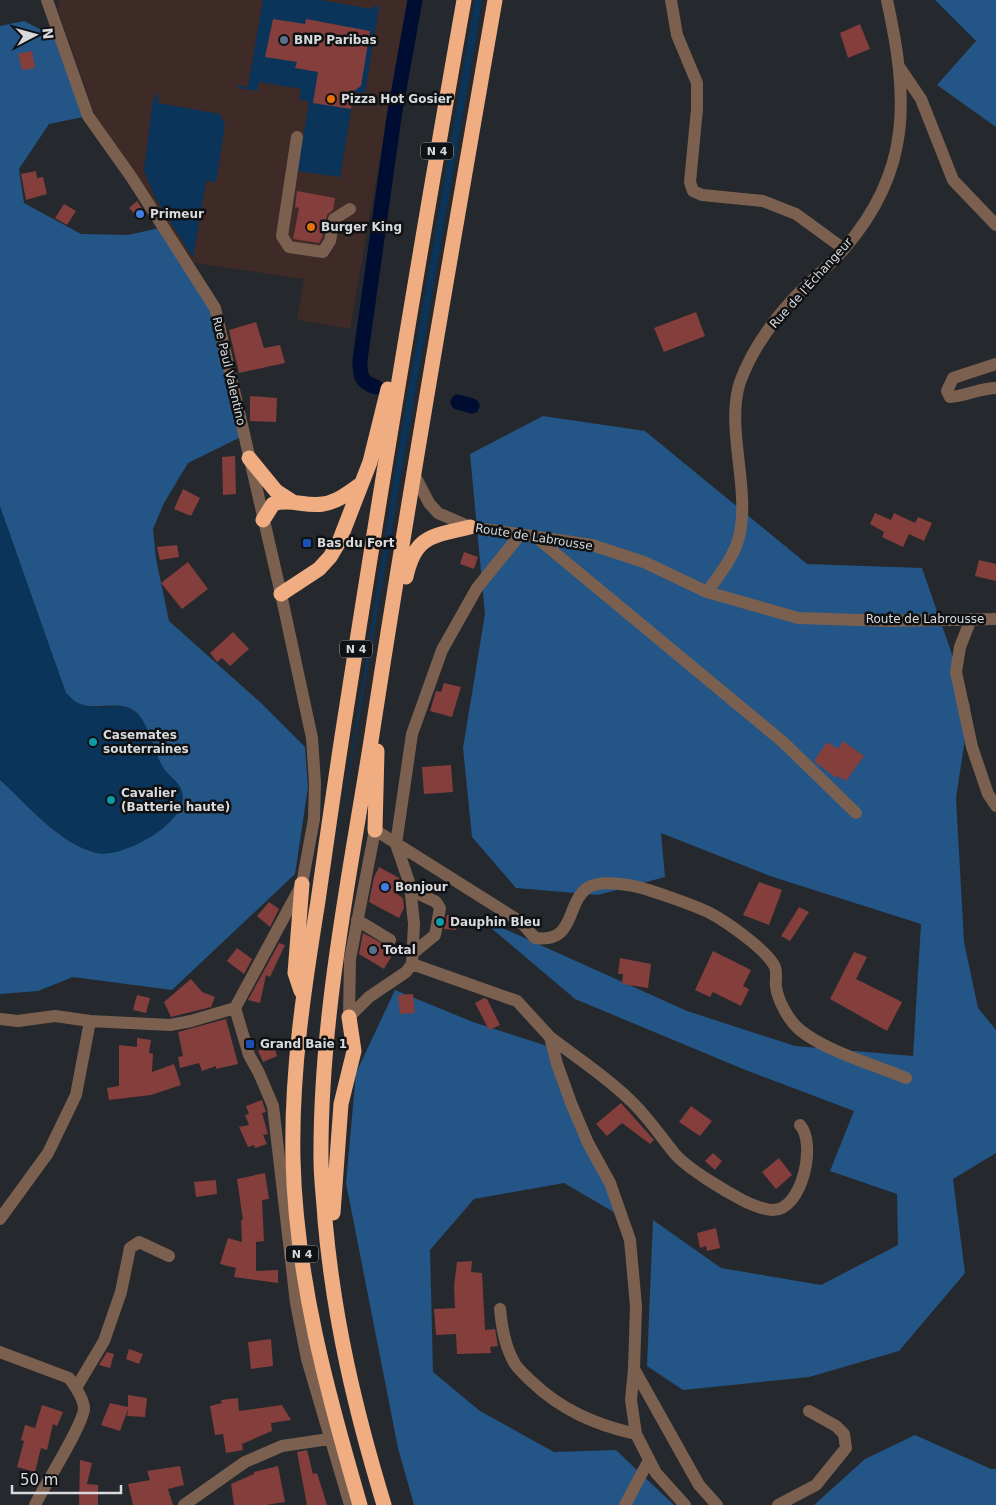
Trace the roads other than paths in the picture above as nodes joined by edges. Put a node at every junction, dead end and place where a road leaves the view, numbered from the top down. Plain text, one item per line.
1 (46, 0) edge
2 (464, 0) edge
3 (496, 0) edge
4 (671, 0) edge
5 (887, 0) edge
6 (900, 68) junction
7 (297, 137) dead end
8 (350, 209) dead end
9 (996, 225) edge
10 (844, 249) junction
11 (410, 303) junction
12 (996, 364) edge
13 (996, 388) edge
14 (249, 458) junction
15 (414, 474) junction
16 (361, 484) junction
17 (294, 502) junction
18 (263, 520) junction
19 (470, 528) junction
20 (519, 536) junction
21 (537, 538) junction
22 (707, 592) junction
23 (282, 594) junction
24 (390, 618) junction
25 (996, 619) edge
26 (971, 620) junction
27 (381, 670) junction
28 (996, 806) edge
29 (856, 813) dead end
30 (375, 830) junction
31 (396, 844) junction
32 (302, 884) junction
33 (411, 890) junction
34 (357, 920) junction
35 (390, 940) dead end
36 (413, 958) junction
37 (302, 996) junction
38 (235, 1008) junction
39 (349, 1017) junction
40 (0, 1019) edge
41 (90, 1021) junction
42 (550, 1037) junction
43 (906, 1078) dead end
44 (800, 1125) dead end
45 (0, 1219) edge
46 (169, 1256) dead end
47 (330, 1270) junction
48 (500, 1309) dead end
49 (0, 1352) edge
50 (634, 1369) junction
51 (76, 1388) junction
52 (809, 1411) dead end
53 (636, 1434) junction
54 (329, 1439) junction
55 (649, 1460) junction
56 (35, 1505) edge
57 (184, 1505) edge
58 (350, 1505) edge
59 (360, 1505) edge
60 (384, 1505) edge
61 (625, 1505) edge
62 (685, 1505) edge
63 (718, 1505) edge
64 (778, 1505) edge

1 - 14 street, Rue Paul Valentino
2 - 11 highway, N 4
3 - 15 highway, N 4
4 - 10 street
5 - 6 street, Rue de l'Échangeur
6 - 9 street
6 - 10 street, Rue de l'Échangeur
7 - 8 street
10 - 22 street, Rue de l'Échangeur
11 - 16 highway
11 - 37 highway, N 4
12 - 13 street
14 - 17 highway
14 - 18 street, Rue Paul Valentino
15 - 19 street, Route de Labrousse
15 - 24 highway, N 4
16 - 17 highway
16 - 23 highway
17 - 18 highway
18 - 23 street, Rue Paul Valentino
19 - 20 street, Route de Labrousse
19 - 24 highway
20 - 21 street, Route de Labrousse
20 - 31 street
21 - 22 street, Route de Labrousse
21 - 29 street
22 - 26 street, Route de Labrousse
23 - 32 street, Rue Paul Valentino
24 - 27 highway, N 4
25 - 26 street, Route de Labrousse
26 - 28 street
27 - 30 highway
27 - 47 highway, N 4
30 - 31 street
30 - 34 street
31 - 33 street
31 - 43 street
32 - 37 highway
32 - 38 street, Rue Paul Valentino
33 - 36 street
33 - 36 street
34 - 35 street
34 - 39 street
36 - 39 street
36 - 42 street
37 - 59 highway, N 4
38 - 41 street
38 - 54 street
39 - 47 highway
40 - 41 street
41 - 45 street
42 - 44 street
42 - 50 street
46 - 51 street
47 - 60 highway, N 4
48 - 53 street
49 - 51 street
50 - 53 street
50 - 63 street
51 - 56 street
52 - 64 street
53 - 55 street
54 - 57 street
54 - 58 street
55 - 61 street
55 - 62 street

